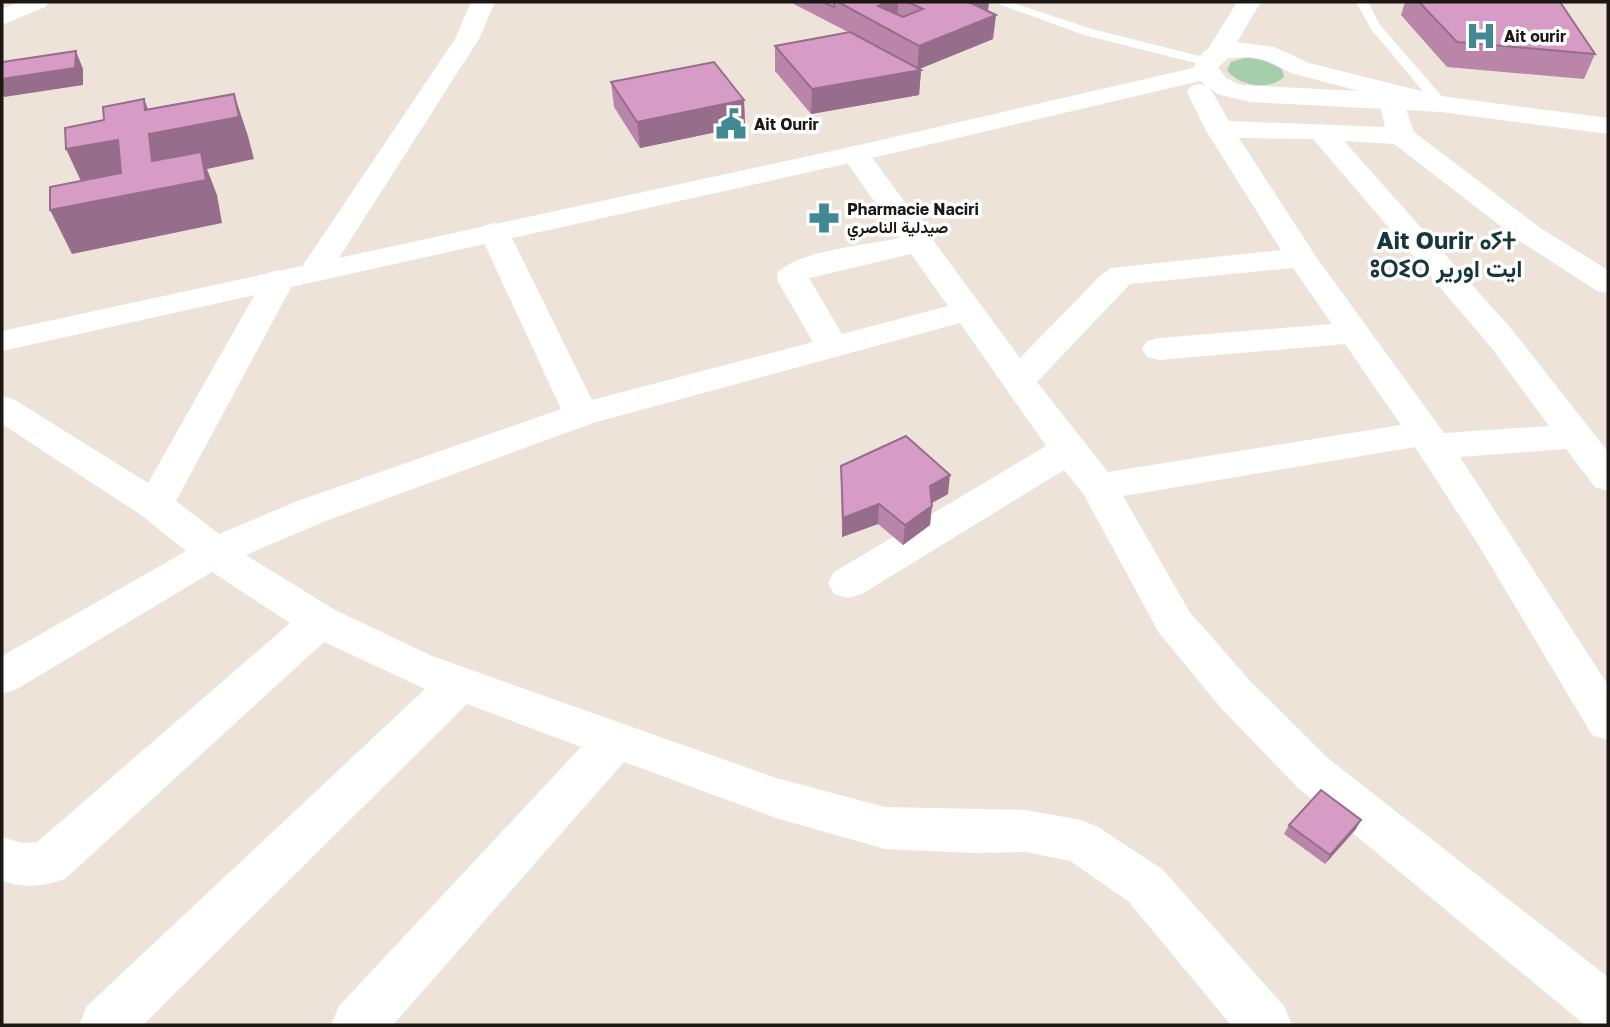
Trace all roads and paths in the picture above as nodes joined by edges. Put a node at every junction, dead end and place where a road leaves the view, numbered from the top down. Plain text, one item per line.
1 (37, 2) edge
2 (483, 2) edge
3 (999, 2) edge
4 (1249, 2) edge
5 (1256, 2) edge
6 (1362, 2) edge
7 (2, 18) edge
8 (1271, 53) junction
9 (1300, 68) junction
10 (1208, 70) junction
11 (1283, 94) junction
12 (1392, 101) junction
13 (1441, 104) junction
14 (1608, 126) edge
15 (1219, 129) junction
16 (1321, 131) junction
17 (1401, 136) junction
18 (855, 154) junction
19 (494, 232) junction
20 (920, 243) junction
21 (1300, 258) junction
22 (315, 271) junction
23 (279, 280) junction
24 (1608, 284) edge
25 (970, 310) junction
26 (1354, 333) junction
27 (2, 341) edge
28 (833, 347) junction
29 (1159, 349) dead end
30 (1020, 379) junction
31 (2, 408) edge
32 (581, 415) junction
33 (1576, 436) junction
34 (1429, 440) junction
35 (1068, 450) junction
36 (1608, 478) edge
37 (1099, 487) junction
38 (155, 505) junction
39 (215, 552) junction
40 (848, 583) dead end
41 (320, 621) junction
42 (2, 677) edge
43 (458, 684) junction
44 (1608, 722) edge
45 (615, 741) junction
46 (2, 859) edge
47 (1608, 1010) edge
48 (106, 1025) edge
49 (358, 1025) edge
50 (1265, 1025) edge

1 - 7 street
2 - 22 street
3 - 10 lane
4 - 10 street
5 - 8 street
6 - 13 lane
8 - 9 street
8 - 10 street
9 - 11 street
9 - 13 street
10 - 11 street
10 - 15 street
10 - 18 street
11 - 12 street
12 - 13 street
12 - 17 street
13 - 14 street
15 - 16 street
15 - 21 street
16 - 17 street
16 - 33 street
17 - 24 street
18 - 19 street
18 - 20 street
19 - 22 street
19 - 32 street
20 - 25 street
20 - 28 street
21 - 26 street
21 - 30 street
22 - 23 street
23 - 27 street
23 - 38 street
25 - 28 street
25 - 30 street
26 - 29 street
26 - 34 street
28 - 32 street
30 - 35 street
31 - 38 street
32 - 39 street
33 - 34 street
33 - 36 street
34 - 37 street
34 - 44 street
35 - 37 street
35 - 40 street
37 - 47 street
38 - 39 street
39 - 41 street
39 - 42 street
41 - 43 street
41 - 46 street
43 - 45 street
43 - 48 street
45 - 49 street
45 - 50 street

